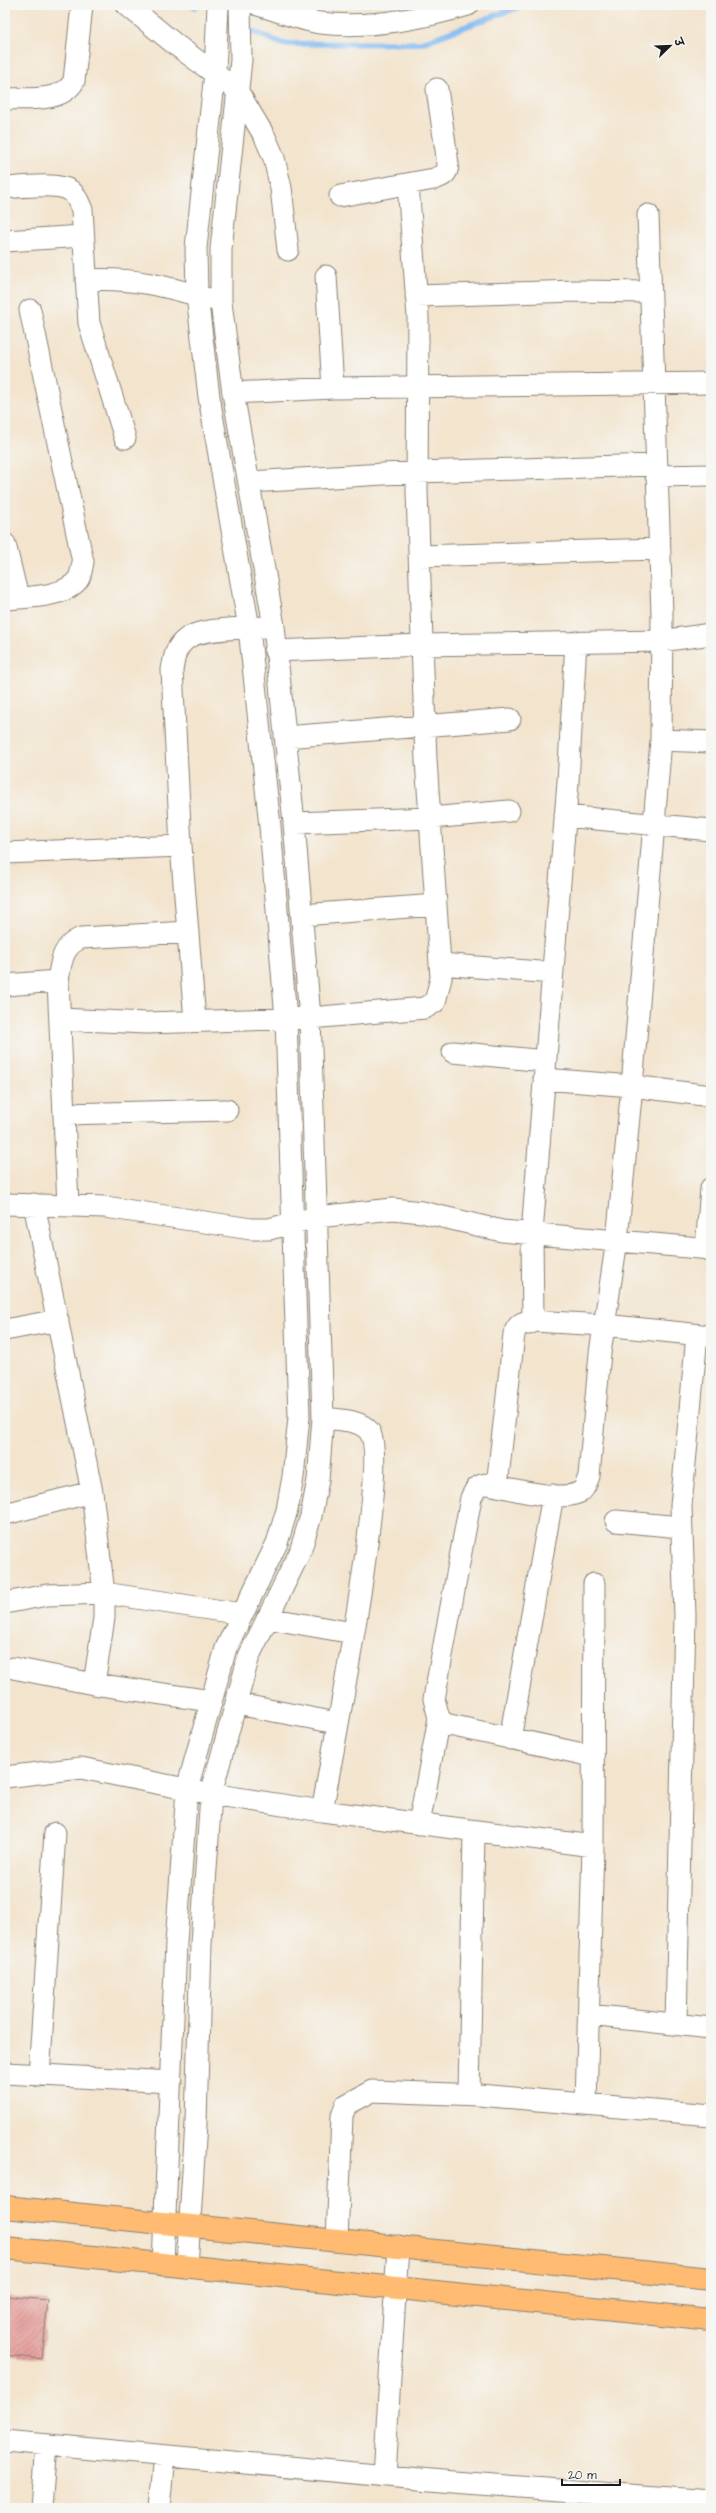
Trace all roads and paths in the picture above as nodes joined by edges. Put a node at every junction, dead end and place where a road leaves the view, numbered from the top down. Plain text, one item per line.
1 (82, 5) edge
2 (127, 5) edge
3 (468, 5) edge
4 (246, 7) edge
5 (218, 9) edge
6 (291, 10) edge
7 (404, 12) edge
8 (216, 65) junction
9 (437, 88) dead end
10 (237, 90) junction
11 (5, 99) edge
12 (408, 184) junction
13 (5, 188) edge
14 (340, 196) dead end
15 (648, 215) dead end
16 (83, 236) junction
17 (5, 241) edge
18 (288, 250) dead end
19 (326, 276) dead end
20 (86, 280) junction
21 (649, 292) junction
22 (197, 295) junction
23 (416, 296) junction
24 (221, 303) junction
25 (30, 310) dead end
26 (654, 382) junction
27 (711, 383) edge
28 (418, 386) junction
29 (333, 388) junction
30 (233, 393) junction
31 (125, 438) dead end
32 (656, 471) junction
33 (417, 472) junction
34 (711, 475) edge
35 (250, 482) junction
36 (5, 544) edge
37 (659, 549) junction
38 (420, 556) junction
39 (12, 598) edge
40 (274, 626) junction
41 (249, 628) junction
42 (711, 634) edge
43 (661, 641) junction
44 (576, 642) junction
45 (422, 645) junction
46 (275, 651) junction
47 (510, 719) dead end
48 (425, 725) junction
49 (285, 737) junction
50 (661, 740) junction
51 (711, 742) edge
52 (509, 811) dead end
53 (565, 816) junction
54 (430, 818) junction
55 (294, 823) junction
56 (653, 826) junction
57 (711, 830) edge
58 (181, 846) junction
59 (5, 853) edge
60 (436, 905) junction
61 (302, 915) junction
62 (188, 932) junction
63 (440, 964) junction
64 (552, 973) junction
65 (58, 981) junction
66 (5, 985) edge
67 (310, 1018) junction
68 (60, 1019) junction
69 (286, 1019) junction
70 (195, 1021) junction
71 (453, 1052) dead end
72 (544, 1070) junction
73 (632, 1086) junction
74 (711, 1096) edge
75 (227, 1110) dead end
76 (64, 1114) junction
77 (711, 1188) edge
78 (5, 1204) edge
79 (34, 1204) junction
80 (68, 1205) junction
81 (317, 1218) junction
82 (293, 1225) junction
83 (532, 1234) junction
84 (617, 1240) junction
85 (708, 1249) edge
86 (58, 1320) junction
87 (531, 1323) junction
88 (604, 1325) junction
89 (5, 1330) edge
90 (704, 1336) edge
91 (323, 1418) junction
92 (497, 1486) junction
93 (92, 1492) junction
94 (553, 1495) junction
95 (5, 1514) edge
96 (616, 1521) dead end
97 (680, 1527) junction
98 (594, 1584) dead end
99 (104, 1593) junction
100 (5, 1603) edge
101 (242, 1614) junction
102 (268, 1618) junction
103 (353, 1633) junction
104 (13, 1668) dead end
105 (94, 1684) junction
106 (211, 1701) junction
107 (237, 1704) junction
108 (439, 1718) junction
109 (337, 1723) junction
110 (510, 1739) junction
111 (592, 1756) junction
112 (5, 1777) edge
113 (187, 1789) junction
114 (212, 1794) junction
115 (322, 1811) junction
116 (419, 1824) junction
117 (474, 1832) junction
118 (55, 1833) dead end
119 (594, 1846) junction
120 (589, 2016) junction
121 (676, 2024) junction
122 (711, 2028) edge
123 (5, 2072) edge
124 (40, 2076) junction
125 (171, 2082) junction
126 (469, 2094) junction
127 (586, 2104) junction
128 (711, 2115) edge
129 (5, 2207) edge
130 (166, 2224) junction
131 (191, 2227) junction
132 (337, 2240) junction
133 (398, 2246) junction
134 (5, 2248) edge
135 (163, 2265) junction
136 (187, 2267) junction
137 (711, 2278) edge
138 (396, 2287) junction
139 (711, 2320) edge
140 (5, 2441) edge
141 (46, 2445) junction
142 (164, 2456) junction
143 (384, 2476) junction
144 (593, 2500) edge
145 (711, 2501) edge
146 (41, 2508) edge
147 (159, 2508) edge

1 - 11 street
2 - 8 street
3 - 7 street
4 - 6 street
4 - 10 street
5 - 8 street
6 - 7 street
8 - 10 street
8 - 22 street
9 - 12 street
10 - 18 street
10 - 24 street
12 - 14 street
12 - 23 street
13 - 16 street
15 - 21 street
16 - 17 street
16 - 20 street
19 - 29 street
20 - 22 street
20 - 31 street
21 - 23 street
21 - 26 street
22 - 24 street
22 - 41 street
23 - 28 street
24 - 30 street
25 - 39 street
26 - 27 street
26 - 28 street
26 - 32 street
28 - 29 street
28 - 33 street
29 - 30 street
30 - 35 street
32 - 33 street
32 - 34 street
32 - 37 street
33 - 35 street
33 - 38 street
35 - 40 street
36 - 39 street
37 - 38 street
37 - 43 street
38 - 45 street
40 - 41 street
40 - 46 street
41 - 58 street
41 - 69 street
42 - 43 street
43 - 44 street
43 - 50 street
44 - 45 street
44 - 53 street
45 - 46 street
45 - 48 street
46 - 49 street
47 - 48 street
48 - 49 street
48 - 54 street
49 - 55 street
50 - 51 street
50 - 56 street
52 - 54 street
53 - 56 street
53 - 64 street
54 - 55 street
54 - 60 street
55 - 61 street
56 - 57 street
56 - 73 street
58 - 59 street
58 - 62 street
60 - 61 street
60 - 63 street
61 - 67 street
62 - 65 street
62 - 70 street
63 - 64 street
63 - 67 street
64 - 72 street
65 - 66 street
65 - 68 street
67 - 69 street
67 - 81 street
68 - 70 street
68 - 76 street
69 - 70 street
69 - 82 street
71 - 72 street
72 - 73 street
72 - 83 street
73 - 74 street
73 - 84 street
75 - 76 street
76 - 80 street
77 - 85 street
78 - 79 street
79 - 80 street
79 - 86 street
80 - 82 street
81 - 82 street
81 - 83 street
81 - 91 street
82 - 101 street
83 - 84 street
83 - 87 street
84 - 85 street
84 - 88 street
86 - 89 street
86 - 93 street
87 - 88 street
87 - 92 street
88 - 90 street
88 - 94 street
90 - 97 street
91 - 102 street
91 - 103 street
92 - 94 street
92 - 108 street
93 - 95 street
93 - 99 street
94 - 110 street
96 - 97 street
97 - 121 street
98 - 111 street
99 - 100 street
99 - 101 street
99 - 105 street
101 - 106 street
102 - 103 street
102 - 107 street
103 - 109 street
104 - 105 street
105 - 106 street
106 - 113 street
107 - 109 street
107 - 114 street
108 - 110 street
108 - 116 street
109 - 115 street
110 - 111 street
111 - 119 street
112 - 113 street
113 - 114 street
113 - 125 street
114 - 115 street
114 - 131 street
115 - 116 street
116 - 117 street
117 - 119 street
117 - 126 street
118 - 124 street
119 - 120 street
120 - 121 street
120 - 127 street
121 - 122 street
123 - 124 street
124 - 125 street
125 - 130 street
126 - 127 street
126 - 132 street
127 - 128 street
129 - 130 main road
130 - 131 main road
130 - 135 street
131 - 132 main road
131 - 136 street
132 - 133 main road
133 - 137 main road
133 - 138 street
134 - 135 main road
135 - 136 main road
136 - 138 main road
138 - 139 main road
138 - 143 street
140 - 141 street
141 - 142 street
141 - 146 street
142 - 143 street
142 - 147 street
143 - 144 street
144 - 145 street

